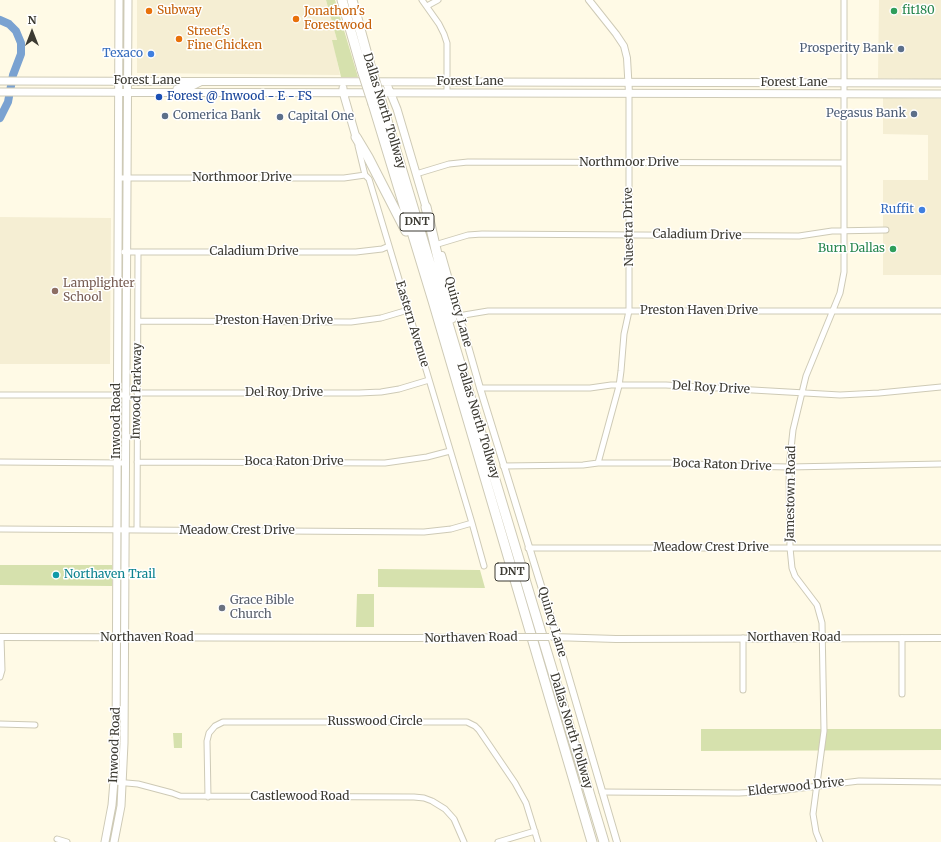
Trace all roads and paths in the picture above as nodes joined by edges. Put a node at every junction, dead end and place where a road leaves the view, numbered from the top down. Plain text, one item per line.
1 (119, 0) edge
2 (128, 0) edge
3 (342, 0) edge
4 (352, 0) edge
5 (422, 0) edge
6 (438, 0) edge
7 (589, 0) edge
8 (844, 0) edge
9 (427, 6) junction
10 (118, 22) junction
11 (128, 22) junction
12 (367, 70) junction
13 (0, 80) edge
14 (118, 81) junction
15 (128, 81) junction
16 (202, 81) junction
17 (225, 81) junction
18 (343, 82) junction
19 (386, 82) junction
20 (447, 82) junction
21 (510, 82) junction
22 (568, 83) junction
23 (629, 83) junction
24 (748, 83) junction
25 (844, 83) junction
26 (893, 83) junction
27 (941, 83) edge
28 (0, 92) edge
29 (118, 92) junction
30 (128, 92) junction
31 (174, 92) junction
32 (225, 92) junction
33 (343, 92) junction
34 (447, 92) junction
35 (510, 92) junction
36 (568, 92) junction
37 (390, 93) junction
38 (410, 93) junction
39 (629, 93) junction
40 (748, 93) junction
41 (844, 93) junction
42 (893, 94) junction
43 (941, 94) edge
44 (377, 104) junction
45 (396, 109) junction
46 (356, 137) junction
47 (844, 163) junction
48 (628, 164) junction
49 (365, 174) junction
50 (416, 174) junction
51 (118, 178) junction
52 (127, 178) junction
53 (426, 207) junction
54 (886, 230) dead end
55 (844, 231) junction
56 (629, 234) junction
57 (438, 244) junction
58 (389, 246) junction
59 (119, 252) junction
60 (127, 252) junction
61 (138, 252) junction
62 (420, 261) junction
63 (408, 310) junction
64 (629, 311) junction
65 (832, 311) junction
66 (941, 311) edge
67 (458, 316) junction
68 (138, 321) junction
69 (118, 336) junction
70 (126, 336) junction
71 (453, 340) junction
72 (429, 380) junction
73 (619, 386) junction
74 (941, 387) edge
75 (480, 388) junction
76 (137, 393) junction
77 (801, 394) junction
78 (0, 395) edge
79 (117, 395) junction
80 (125, 395) junction
81 (450, 451) junction
82 (0, 462) edge
83 (137, 462) junction
84 (117, 463) junction
85 (125, 463) junction
86 (598, 463) junction
87 (941, 464) edge
88 (503, 466) junction
89 (789, 467) junction
90 (472, 523) junction
91 (0, 529) edge
92 (117, 530) junction
93 (125, 530) junction
94 (137, 530) junction
95 (528, 548) junction
96 (790, 548) junction
97 (941, 548) edge
98 (484, 566) dead end
99 (1, 637) edge
100 (556, 637) junction
101 (117, 638) junction
102 (125, 638) junction
103 (743, 638) junction
104 (823, 638) junction
105 (902, 638) junction
106 (941, 638) edge
107 (0, 677) edge
108 (743, 690) dead end
109 (902, 694) dead end
110 (0, 724) edge
111 (36, 726) dead end
112 (115, 782) junction
113 (941, 782) edge
114 (123, 783) junction
115 (816, 786) junction
116 (602, 792) junction
117 (208, 797) junction
118 (535, 831) junction
119 (57, 839) dead end
120 (67, 842) edge
121 (105, 842) edge
122 (114, 842) edge
123 (464, 842) edge
124 (498, 842) edge
125 (538, 842) edge
126 (592, 842) edge
127 (604, 842) edge
128 (617, 842) edge
129 (820, 842) edge

1 - 10 main road, Inwood Road
2 - 11 main road, Inwood Road
3 - 12 highway, Dallas North Tollway / DNT
4 - 12 highway, Dallas North Tollway / DNT
5 - 9 street
6 - 9 street
7 - 23 street, Nuestra Drive
8 - 25 street, Jamestown Road
9 - 20 street
10 - 11 main road
10 - 14 main road, Inwood Road
11 - 15 main road, Inwood Road
12 - 44 highway, Dallas North Tollway / DNT, bridge
13 - 14 main road, Forest Lane
14 - 15 main road, Forest Lane
14 - 29 main road, Inwood Road
15 - 16 main road, Forest Lane
15 - 30 main road, Inwood Road
16 - 17 main road, Forest Lane
16 - 31 main road
17 - 18 main road, Forest Lane
17 - 32 main road
18 - 19 main road, Forest Lane
18 - 33 main road, Eastern Avenue
19 - 20 main road, Forest Lane
19 - 37 main road, Quincy Lane
20 - 21 main road, Forest Lane
20 - 34 street
21 - 22 main road, Forest Lane
21 - 35 main road
22 - 23 main road, Forest Lane
22 - 36 main road
23 - 24 main road, Forest Lane
23 - 39 street, Nuestra Drive
24 - 25 main road, Forest Lane
24 - 40 main road
25 - 26 main road, Forest Lane
25 - 41 street, Jamestown Road
26 - 27 main road, Forest Lane
26 - 42 main road
28 - 29 main road, Forest Lane
29 - 30 main road, Forest Lane
29 - 51 main road, Inwood Road
30 - 31 main road, Forest Lane
30 - 52 main road, Inwood Road
31 - 32 main road, Forest Lane
32 - 33 main road, Forest Lane
33 - 37 main road, Forest Lane
33 - 46 main road, Eastern Avenue
34 - 35 main road, Forest Lane
34 - 38 main road, Forest Lane
35 - 36 main road, Forest Lane
36 - 39 main road, Forest Lane
37 - 38 main road, Forest Lane
37 - 45 main road, Quincy Lane
38 - 45 main road
39 - 40 main road, Forest Lane
39 - 48 street, Nuestra Drive
40 - 41 main road, Forest Lane
41 - 42 main road, Forest Lane
41 - 47 street, Jamestown Road
42 - 43 main road, Forest Lane
44 - 62 highway, Dallas North Tollway / DNT
44 - 71 highway, Dallas North Tollway / DNT
45 - 50 main road, Quincy Lane
46 - 49 street, Eastern Avenue
46 - 62 highway
47 - 48 street, Northmoor Drive
47 - 55 street, Jamestown Road
48 - 50 street, Northmoor Drive
48 - 56 street, Nuestra Drive
49 - 52 street, Northmoor Drive
49 - 58 street, Eastern Avenue
50 - 53 main road, Quincy Lane
51 - 52 street, Northmoor Drive
51 - 59 main road, Inwood Road
52 - 60 main road, Inwood Road
53 - 57 street, Quincy Lane
53 - 71 highway
54 - 55 street, Caladium Drive
55 - 56 street, Caladium Drive
55 - 65 street, Jamestown Road
56 - 57 street, Caladium Drive
56 - 64 street, Nuestra Drive
57 - 67 street, Quincy Lane
58 - 61 street, Caladium Drive
58 - 63 street, Eastern Avenue
59 - 60 street, Caladium Drive
59 - 69 main road, Inwood Road
60 - 61 street, Caladium Drive
60 - 70 main road, Inwood Road
61 - 68 street, Inwood Parkway
62 - 126 highway, Dallas North Tollway / DNT
63 - 68 street, Preston Haven Drive
63 - 72 street, Eastern Avenue
64 - 65 street, Preston Haven Drive
64 - 67 street, Preston Haven Drive
64 - 73 street, Nuestra Drive
65 - 66 street, Preston Haven Drive
65 - 77 street, Jamestown Road
67 - 75 street, Quincy Lane
68 - 76 street, Inwood Parkway
69 - 70 main road
69 - 79 main road, Inwood Road
70 - 80 main road, Inwood Road
71 - 127 highway, Dallas North Tollway / DNT
72 - 76 street, Del Roy Drive
72 - 81 street, Eastern Avenue
73 - 75 street, Del Roy Drive
73 - 77 street, Del Roy Drive
73 - 86 street, Nuestra Drive
74 - 77 street, Del Roy Drive
75 - 88 street, Quincy Lane
76 - 83 street, Inwood Parkway
77 - 89 street, Jamestown Road
78 - 79 street
79 - 80 street
79 - 84 main road, Inwood Road
80 - 85 main road, Inwood Road
81 - 83 street, Boca Raton Drive
81 - 90 street, Eastern Avenue
82 - 84 street
83 - 94 street, Inwood Parkway
84 - 85 street
84 - 92 main road, Inwood Road
85 - 93 main road, Inwood Road
86 - 88 street, Boca Raton Drive
86 - 89 street, Boca Raton Drive
87 - 89 street, Boca Raton Drive
88 - 95 street, Quincy Lane
89 - 96 street, Jamestown Road
90 - 94 street, Meadow Crest Drive
90 - 98 street, Eastern Avenue
91 - 92 street, Meadow Crest Drive
92 - 93 street, Meadow Crest Drive
92 - 101 main road, Inwood Road
93 - 94 street, Meadow Crest Drive
93 - 102 main road, Inwood Road
95 - 96 street, Meadow Crest Drive
95 - 100 street, Quincy Lane
96 - 97 street, Meadow Crest Drive
96 - 104 street, Jamestown Road
99 - 101 street, Northaven Road
99 - 107 street
100 - 102 street, Northaven Road, bridge
100 - 103 street, Northaven Road
100 - 116 street, Quincy Lane
101 - 102 street, Northaven Road
101 - 112 main road, Inwood Road
102 - 114 main road, Inwood Road
103 - 104 street, Northaven Road
103 - 108 street
104 - 105 street, Northaven Road
104 - 115 street, Jamestown Road
105 - 106 street, Northaven Road
105 - 109 street
110 - 111 street
112 - 114 street, Castlewood Road
112 - 121 main road, Inwood Road
113 - 115 street, Elderwood Drive
114 - 117 street, Castlewood Road
114 - 122 main road, Inwood Road
115 - 116 street, Elderwood Drive
115 - 129 street, Jamestown Road
116 - 128 street, Quincy Lane
117 - 118 street, Russwood Circle
117 - 123 street, Castlewood Road
118 - 124 street
118 - 125 street, Russwood Circle
119 - 120 street

